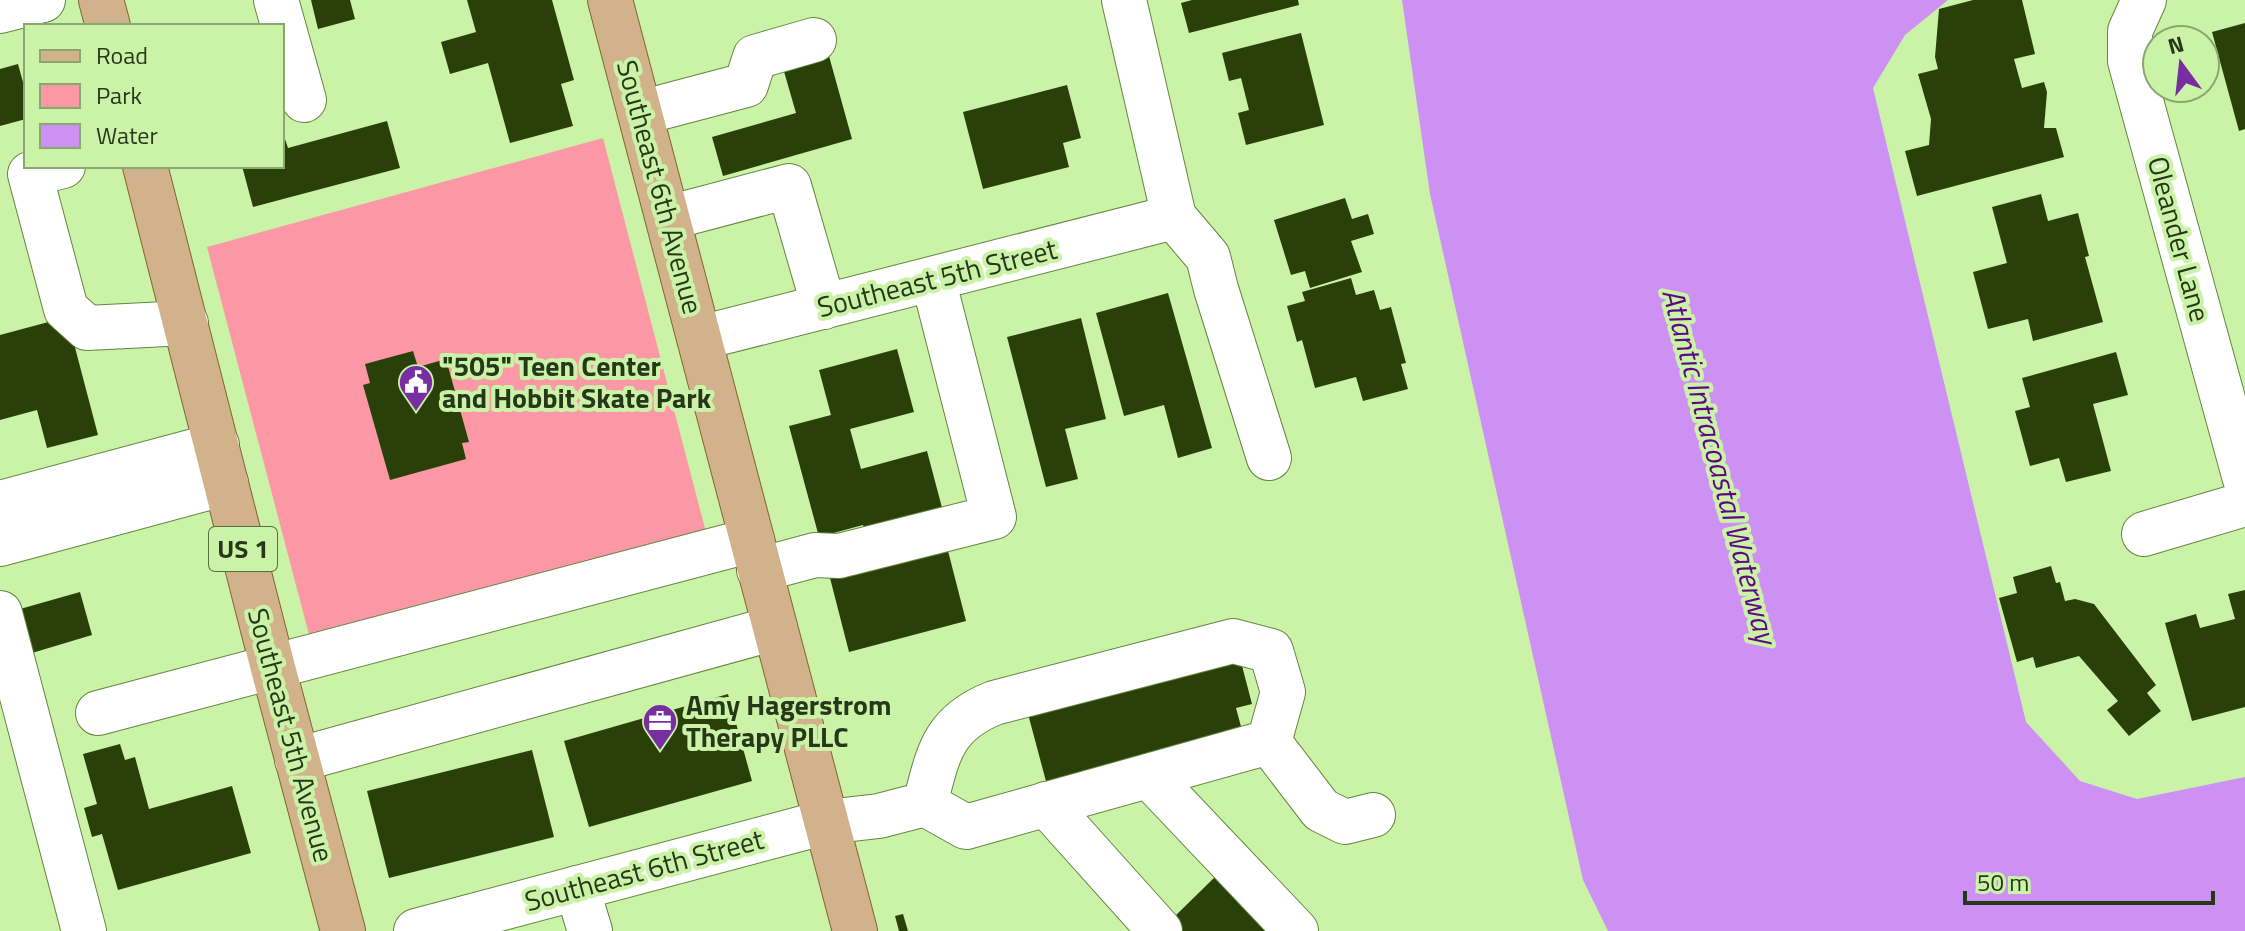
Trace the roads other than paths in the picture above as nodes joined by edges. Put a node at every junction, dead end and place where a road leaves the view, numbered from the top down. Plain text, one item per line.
1 (43, 0) edge
2 (101, 0) edge
3 (276, 0) edge
4 (610, 0) edge
5 (1124, 0) edge
6 (2144, 0) edge
7 (0, 11) edge
8 (107, 24) edge
9 (283, 24) edge
10 (284, 29) edge
11 (814, 40) dead end
12 (304, 100) dead end
13 (640, 113) junction
14 (55, 168) edge
15 (146, 168) edge
16 (1174, 217) junction
17 (668, 218) junction
18 (933, 279) junction
19 (824, 307) junction
20 (186, 323) junction
21 (700, 338) junction
22 (1269, 458) dead end
23 (221, 464) junction
24 (2245, 479) edge
25 (0, 503) edge
26 (2245, 504) edge
27 (2144, 534) dead end
28 (0, 544) edge
29 (756, 555) junction
30 (0, 613) edge
31 (775, 628) junction
32 (273, 668) junction
33 (98, 713) dead end
34 (1269, 742) junction
35 (297, 760) junction
36 (1149, 776) junction
37 (925, 804) junction
38 (1046, 804) junction
39 (1373, 815) dead end
40 (826, 822) junction
41 (577, 888) junction
42 (84, 931) edge
43 (343, 931) edge
44 (416, 931) edge
45 (590, 931) edge
46 (855, 931) edge
47 (1160, 931) edge
48 (1296, 931) edge

1 - 7 street
2 - 8 main road
3 - 9 street
4 - 13 main road, Southeast 6th Avenue
5 - 16 street
6 - 24 street, Oleander Lane
10 - 12 street
11 - 13 street
13 - 17 main road, Southeast 6th Avenue
14 - 20 street
15 - 20 main road, Southeast 5th Avenue / US 1
16 - 18 street, Southeast 5th Street
16 - 22 street
17 - 19 street
17 - 21 main road, Southeast 6th Avenue
18 - 19 street, Southeast 5th Street
18 - 29 street
19 - 21 street, Southeast 5th Street
20 - 23 main road, Southeast 5th Avenue / US 1
21 - 29 main road, Southeast 6th Avenue
23 - 25 street
23 - 28 street
23 - 32 main road, Southeast 5th Avenue / US 1
26 - 27 street
29 - 31 main road, Southeast 6th Avenue
29 - 32 street
30 - 42 street
31 - 35 street
31 - 40 main road, Southeast 6th Avenue
32 - 33 street
32 - 35 main road, Southeast 5th Avenue / US 1
34 - 36 street
34 - 37 street
34 - 39 street
35 - 43 main road, Southeast 5th Avenue / US 1
36 - 38 street
36 - 48 street
37 - 38 street
37 - 40 street, Southeast 6th Street
38 - 47 street
40 - 41 street, Southeast 6th Street
40 - 46 main road, Southeast 6th Avenue
41 - 44 street, Southeast 6th Street
41 - 45 street

